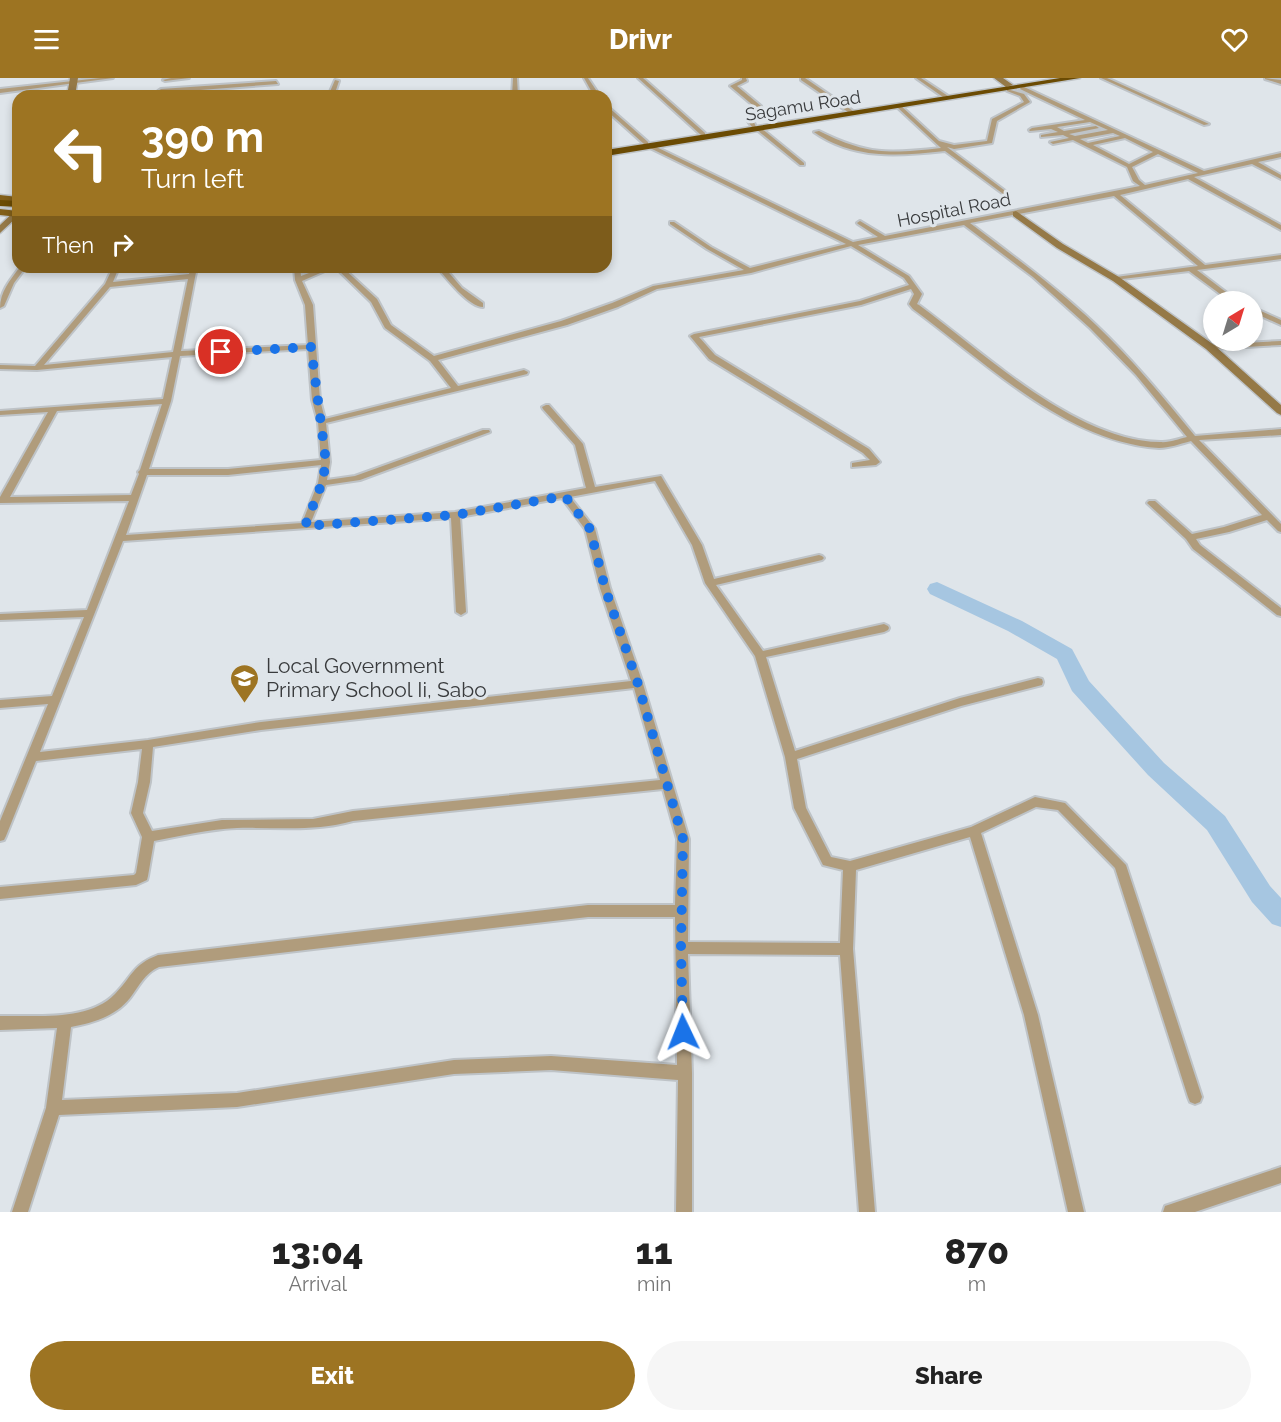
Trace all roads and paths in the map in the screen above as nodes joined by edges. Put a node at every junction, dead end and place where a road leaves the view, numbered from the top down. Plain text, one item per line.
1 (111, 78) edge
2 (187, 78) edge
3 (640, 78) edge
4 (744, 78) edge
5 (806, 78) edge
6 (918, 78) edge
7 (998, 78) edge
8 (1047, 78) edge
9 (1076, 78) edge
10 (1103, 78) edge
11 (1267, 78) edge
12 (164, 79) edge
13 (74, 81) edge
14 (337, 81) dead end
15 (1281, 82) edge
16 (276, 84) dead end
17 (1009, 87) junction
18 (1022, 88) junction
19 (199, 90) edge
20 (333, 90) edge
21 (0, 91) edge
22 (981, 92) junction
23 (945, 96) junction
24 (900, 107) junction
25 (850, 111) junction
26 (612, 113) edge
27 (1092, 120) junction
28 (1206, 124) dead end
29 (1052, 127) junction
30 (1105, 127) junction
31 (757, 128) junction
32 (1032, 130) dead end
33 (1115, 131) junction
34 (817, 132) dead end
35 (1064, 133) junction
36 (704, 134) junction
37 (1043, 136) dead end
38 (1125, 137) junction
39 (1072, 138) junction
40 (937, 142) junction
41 (1053, 142) dead end
42 (648, 145) junction
43 (1085, 145) junction
44 (949, 149) junction
45 (612, 150) edge
46 (1157, 152) junction
47 (1281, 155) edge
48 (1251, 161) junction
49 (802, 164) dead end
50 (1129, 166) junction
51 (1201, 172) junction
52 (1187, 176) junction
53 (1281, 177) edge
54 (1143, 186) junction
55 (1006, 194) dead end
56 (1115, 194) junction
57 (1016, 214) junction
58 (12, 216) edge
59 (672, 223) dead end
60 (860, 223) dead end
61 (967, 224) junction
62 (1281, 228) edge
63 (0, 230) edge
64 (885, 239) junction
65 (852, 244) junction
66 (1281, 257) edge
67 (1202, 266) junction
68 (1189, 268) junction
69 (751, 271) junction
70 (18, 273) edge
71 (113, 273) edge
72 (186, 273) edge
73 (193, 273) edge
74 (297, 273) edge
75 (316, 273) edge
76 (344, 273) edge
77 (445, 273) edge
78 (1116, 279) junction
79 (298, 280) junction
80 (11, 283) junction
81 (108, 285) junction
82 (0, 286) edge
83 (914, 286) junction
84 (1221, 291) edge
85 (480, 305) dead end
86 (0, 306) edge
87 (1263, 314) edge
88 (1281, 323) edge
89 (1203, 342) edge
90 (1281, 343) edge
91 (1263, 344) edge
92 (311, 347) junction
93 (1214, 351) edge
94 (176, 354) junction
95 (433, 359) junction
96 (0, 367) edge
97 (37, 368) junction
98 (524, 372) dead end
99 (455, 388) junction
100 (167, 401) junction
101 (546, 407) dead end
102 (54, 409) junction
103 (1281, 411) edge
104 (0, 413) edge
105 (322, 422) junction
106 (486, 432) dead end
107 (1281, 432) edge
108 (1193, 439) junction
109 (326, 462) junction
110 (855, 465) dead end
111 (142, 472) junction
112 (322, 483) junction
113 (591, 489) junction
114 (565, 496) junction
115 (135, 498) junction
116 (2, 500) edge
117 (1152, 503) dead end
118 (455, 515) junction
119 (1267, 517) junction
120 (305, 526) junction
121 (1281, 529) edge
122 (1190, 537) junction
123 (120, 538) junction
124 (819, 558) dead end
125 (710, 583) junction
126 (461, 612) dead end
127 (91, 613) junction
128 (1281, 613) edge
129 (0, 617) edge
130 (884, 628) dead end
131 (760, 655) junction
132 (1038, 682) dead end
133 (638, 684) junction
134 (54, 700) junction
135 (0, 704) edge
136 (148, 744) junction
137 (32, 757) junction
138 (791, 757) junction
139 (668, 784) junction
140 (974, 831) junction
141 (0, 836) edge
142 (148, 837) junction
143 (850, 866) junction
144 (0, 893) edge
145 (681, 911) junction
146 (681, 948) junction
147 (846, 949) junction
148 (65, 1020) junction
149 (0, 1023) edge
150 (685, 1073) junction
151 (1195, 1097) dead end
152 (54, 1108) junction
153 (1281, 1175) edge
154 (20, 1212) edge
155 (684, 1212) edge
156 (867, 1212) edge
157 (1076, 1212) edge
158 (1171, 1212) edge

1 - 13 street
2 - 12 street
3 - 36 street
4 - 31 street
5 - 25 street
6 - 23 street
7 - 17 street
8 - 17 highway, Sagamu Road
9 - 18 highway, Sagamu Road
10 - 28 street
11 - 15 street
13 - 21 street
14 - 20 street
16 - 19 street
17 - 18 highway, Sagamu Road
17 - 22 highway, Sagamu Road
17 - 44 street
18 - 27 street
22 - 23 highway, Sagamu Road
22 - 24 highway, Sagamu Road
23 - 25 highway, Sagamu Road
24 - 31 highway, Sagamu Road
24 - 40 street
25 - 31 highway, Sagamu Road
26 - 42 street
27 - 29 street
27 - 30 street
29 - 32 street
29 - 35 street
30 - 33 street
30 - 35 street
31 - 36 highway, Sagamu Road
31 - 42 highway, Sagamu Road
31 - 49 street
33 - 38 street
33 - 39 street
34 - 44 street
35 - 37 street
35 - 39 street
36 - 42 highway, Sagamu Road
38 - 43 street
38 - 46 street
39 - 41 street
39 - 43 street
40 - 44 street
40 - 44 street
42 - 45 highway, Sagamu Road
42 - 65 street
43 - 50 street
44 - 55 street
46 - 50 street
46 - 51 street
47 - 48 street, Hospital Road
48 - 51 street, Hospital Road
48 - 53 street
50 - 54 street
51 - 52 street, Hospital Road
52 - 54 street, Hospital Road
52 - 62 street
54 - 56 street, Hospital Road
56 - 57 street, Hospital Road
56 - 67 street
57 - 61 street, Hospital Road
57 - 78 street
58 - 63 street
59 - 69 street
60 - 64 street
61 - 64 street, Hospital Road
61 - 108 street
64 - 65 street, Hospital Road
65 - 69 street, Hospital Road
65 - 83 street
66 - 67 street
67 - 68 street
68 - 78 street
68 - 84 street
69 - 95 street, Hospital Road
70 - 80 street
71 - 81 street
72 - 81 street
73 - 94 street
74 - 79 street
75 - 79 street
76 - 95 street
77 - 85 street
78 - 89 street
79 - 92 street
80 - 82 street
80 - 86 street
81 - 97 street
83 - 108 street
83 - 110 street
87 - 88 street
90 - 91 street
92 - 94 street
92 - 105 street
93 - 103 street
94 - 97 street
94 - 100 street
95 - 99 street
96 - 97 street
98 - 99 street
99 - 105 street
100 - 102 street
100 - 111 street
101 - 113 street
102 - 104 street
102 - 116 street
105 - 109 street
106 - 112 street
107 - 108 street
108 - 119 street
109 - 111 street
109 - 112 street
111 - 115 street
112 - 120 street
113 - 114 street
113 - 125 street
114 - 118 street
114 - 133 street
115 - 116 street
115 - 123 street
117 - 122 street
118 - 120 street
118 - 126 street
119 - 121 street
119 - 122 street
120 - 123 street
122 - 128 street
123 - 127 street
124 - 125 street
125 - 131 street
127 - 129 street
127 - 134 street
130 - 131 street
131 - 138 street
132 - 138 street
133 - 136 street
133 - 139 street
134 - 135 street
134 - 137 street
136 - 137 street
136 - 142 street
137 - 141 street
138 - 143 street
139 - 142 street
139 - 145 street
140 - 143 street
140 - 151 street
140 - 157 street
142 - 144 street
143 - 147 street
145 - 146 street
145 - 148 street
146 - 147 street
146 - 150 street
147 - 156 street
148 - 149 street
148 - 152 street
150 - 152 street
150 - 155 street
152 - 154 street
153 - 158 street

